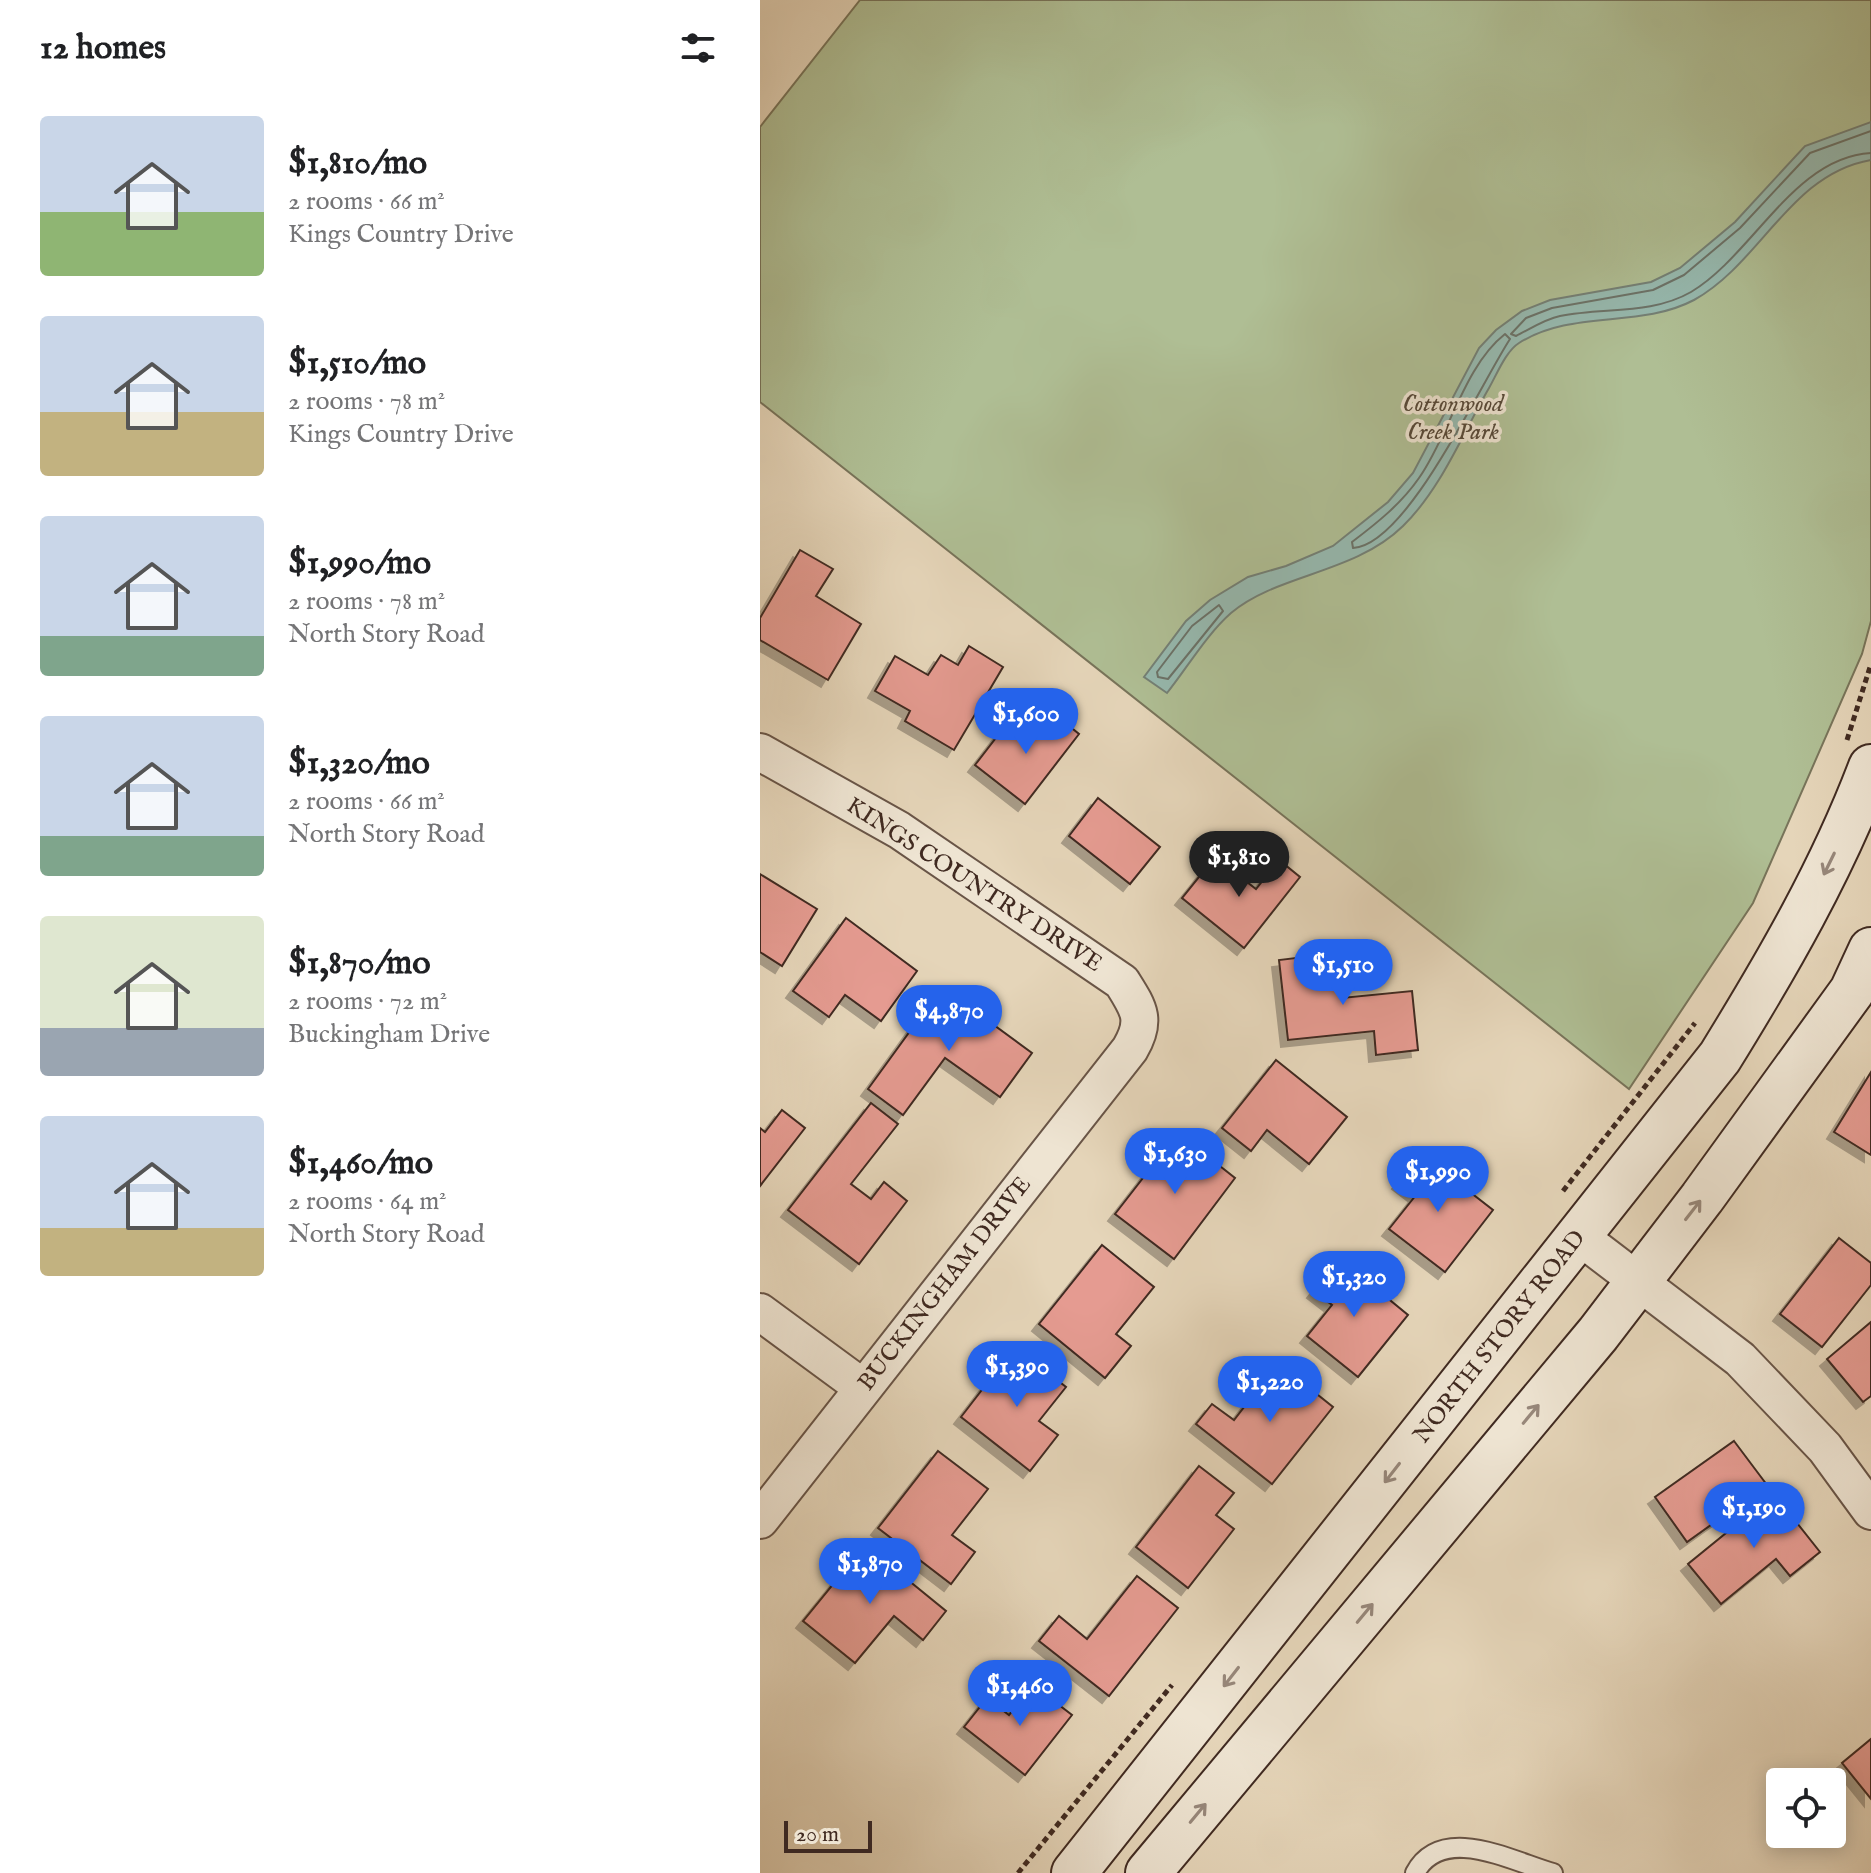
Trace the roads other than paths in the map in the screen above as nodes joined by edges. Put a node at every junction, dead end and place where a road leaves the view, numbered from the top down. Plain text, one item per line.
1 (760, 752) edge
2 (1857, 758) edge
3 (1871, 950) edge
4 (1861, 995) edge
5 (1130, 1049) joint
6 (1580, 1237) junction
7 (1639, 1280) junction
8 (760, 1312) edge
9 (862, 1387) junction
10 (1871, 1511) edge
11 (760, 1520) edge
12 (1074, 1873) edge
13 (1148, 1873) edge
14 (1415, 1873) edge
15 (1553, 1873) edge

1 - 5 street, KINGS COUNTRY DRIVE
2 -> 6 main road, NORTH STORY ROAD
3 - 4 main road
7 -> 4 main road
5 - 9 street, BUCKINGHAM DRIVE
6 - 7 street
6 -> 12 main road, NORTH STORY ROAD
7 - 10 street
13 -> 7 main road
8 - 9 street
9 - 11 street, BUCKINGHAM DRIVE
14 - 15 lane

